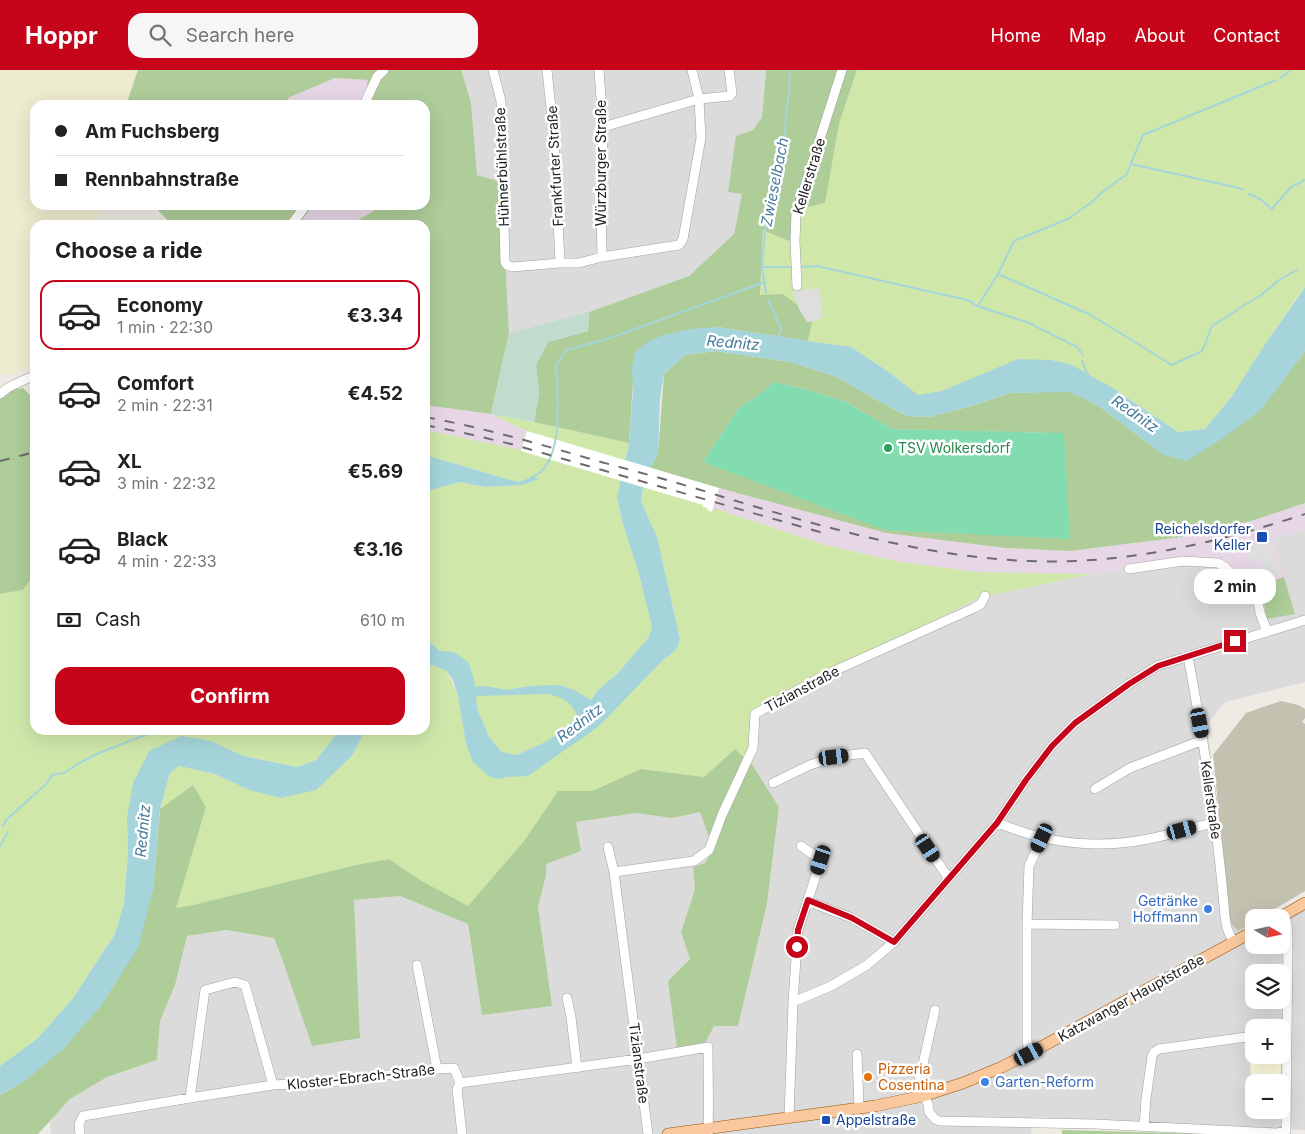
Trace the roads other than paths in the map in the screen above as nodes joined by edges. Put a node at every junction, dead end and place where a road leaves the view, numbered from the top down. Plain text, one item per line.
1 (384, 70) edge
2 (493, 70) edge
3 (547, 70) edge
4 (599, 70) edge
5 (692, 70) edge
6 (728, 70) edge
7 (842, 70) edge
8 (699, 99) junction
9 (366, 100) edge
10 (603, 127) junction
11 (602, 256) junction
12 (560, 263) junction
13 (797, 286) dead end
14 (30, 377) edge
15 (4, 387) edge
16 (0, 394) edge
17 (1129, 569) dead end
18 (985, 596) dead end
19 (1305, 620) edge
20 (1267, 631) junction
21 (1188, 656) junction
22 (1203, 740) junction
23 (773, 783) dead end
24 (1094, 789) dead end
25 (1215, 822) junction
26 (997, 823) junction
27 (1042, 838) junction
28 (801, 846) dead end
29 (608, 848) dead end
30 (614, 872) junction
31 (949, 879) junction
32 (808, 900) junction
33 (1305, 903) edge
34 (1290, 911) edge
35 (1027, 924) junction
36 (1115, 925) dead end
37 (1245, 936) edge
38 (894, 942) junction
39 (1233, 942) junction
40 (1287, 954) edge
41 (417, 965) dead end
42 (567, 998) dead end
43 (793, 1002) junction
44 (935, 1010) dead end
45 (1285, 1019) edge
46 (1245, 1037) edge
47 (858, 1054) dead end
48 (1029, 1054) junction
49 (638, 1059) junction
50 (1285, 1064) edge
51 (577, 1068) junction
52 (437, 1069) junction
53 (460, 1083) junction
54 (274, 1085) junction
55 (923, 1096) junction
56 (190, 1098) junction
57 (859, 1109) junction
58 (789, 1118) junction
59 (1144, 1126) junction
60 (708, 1131) edge
61 (80, 1134) edge
62 (462, 1134) edge
63 (648, 1134) edge
64 (668, 1134) edge

1 - 9 street
2 - 12 street, Hühnerbühlstraße
3 - 12 street, Frankfurter Straße
4 - 10 street, Würzburger Straße
5 - 8 street
6 - 8 street
7 - 13 street, Kellerstraße
8 - 10 street
8 - 11 street
10 - 11 street, Würzburger Straße
11 - 12 street
14 - 15 street
15 - 16 street
17 - 20 street
18 - 30 street, Tizianstraße
19 - 20 street
20 - 21 street
21 - 22 street, Kellerstraße
21 - 26 street
22 - 24 street
22 - 25 street, Kellerstraße
23 - 31 street
25 - 27 street
25 - 39 street, Kellerstraße
26 - 27 street
26 - 31 street
27 - 35 street
28 - 32 street
29 - 30 street, Tizianstraße
30 - 49 street, Tizianstraße
31 - 38 street
32 - 38 street
32 - 43 street
33 - 34 main road
35 - 36 street
35 - 48 street
37 - 39 main road, Katzwanger Hauptstraße
38 - 43 street
39 - 48 main road, Katzwanger Hauptstraße
40 - 45 street
41 - 52 street
42 - 51 street
43 - 58 street
44 - 55 street
46 - 59 street
47 - 57 street
48 - 55 main road, Katzwanger Hauptstraße
49 - 51 street
49 - 60 street
49 - 63 street, Tizianstraße
50 - 59 street
51 - 53 street
52 - 53 street, Kloster-Ebrach-Straße
52 - 54 street, Kloster-Ebrach-Straße
53 - 62 street
54 - 56 street, Kloster-Ebrach-Straße
54 - 56 street
55 - 57 main road, Katzwanger Hauptstraße
55 - 59 street
56 - 61 street, Kloster-Ebrach-Straße
57 - 58 main road, Katzwanger Hauptstraße
58 - 60 main road, Katzwanger Hauptstraße
60 - 64 main road, Katzwanger Hauptstraße

